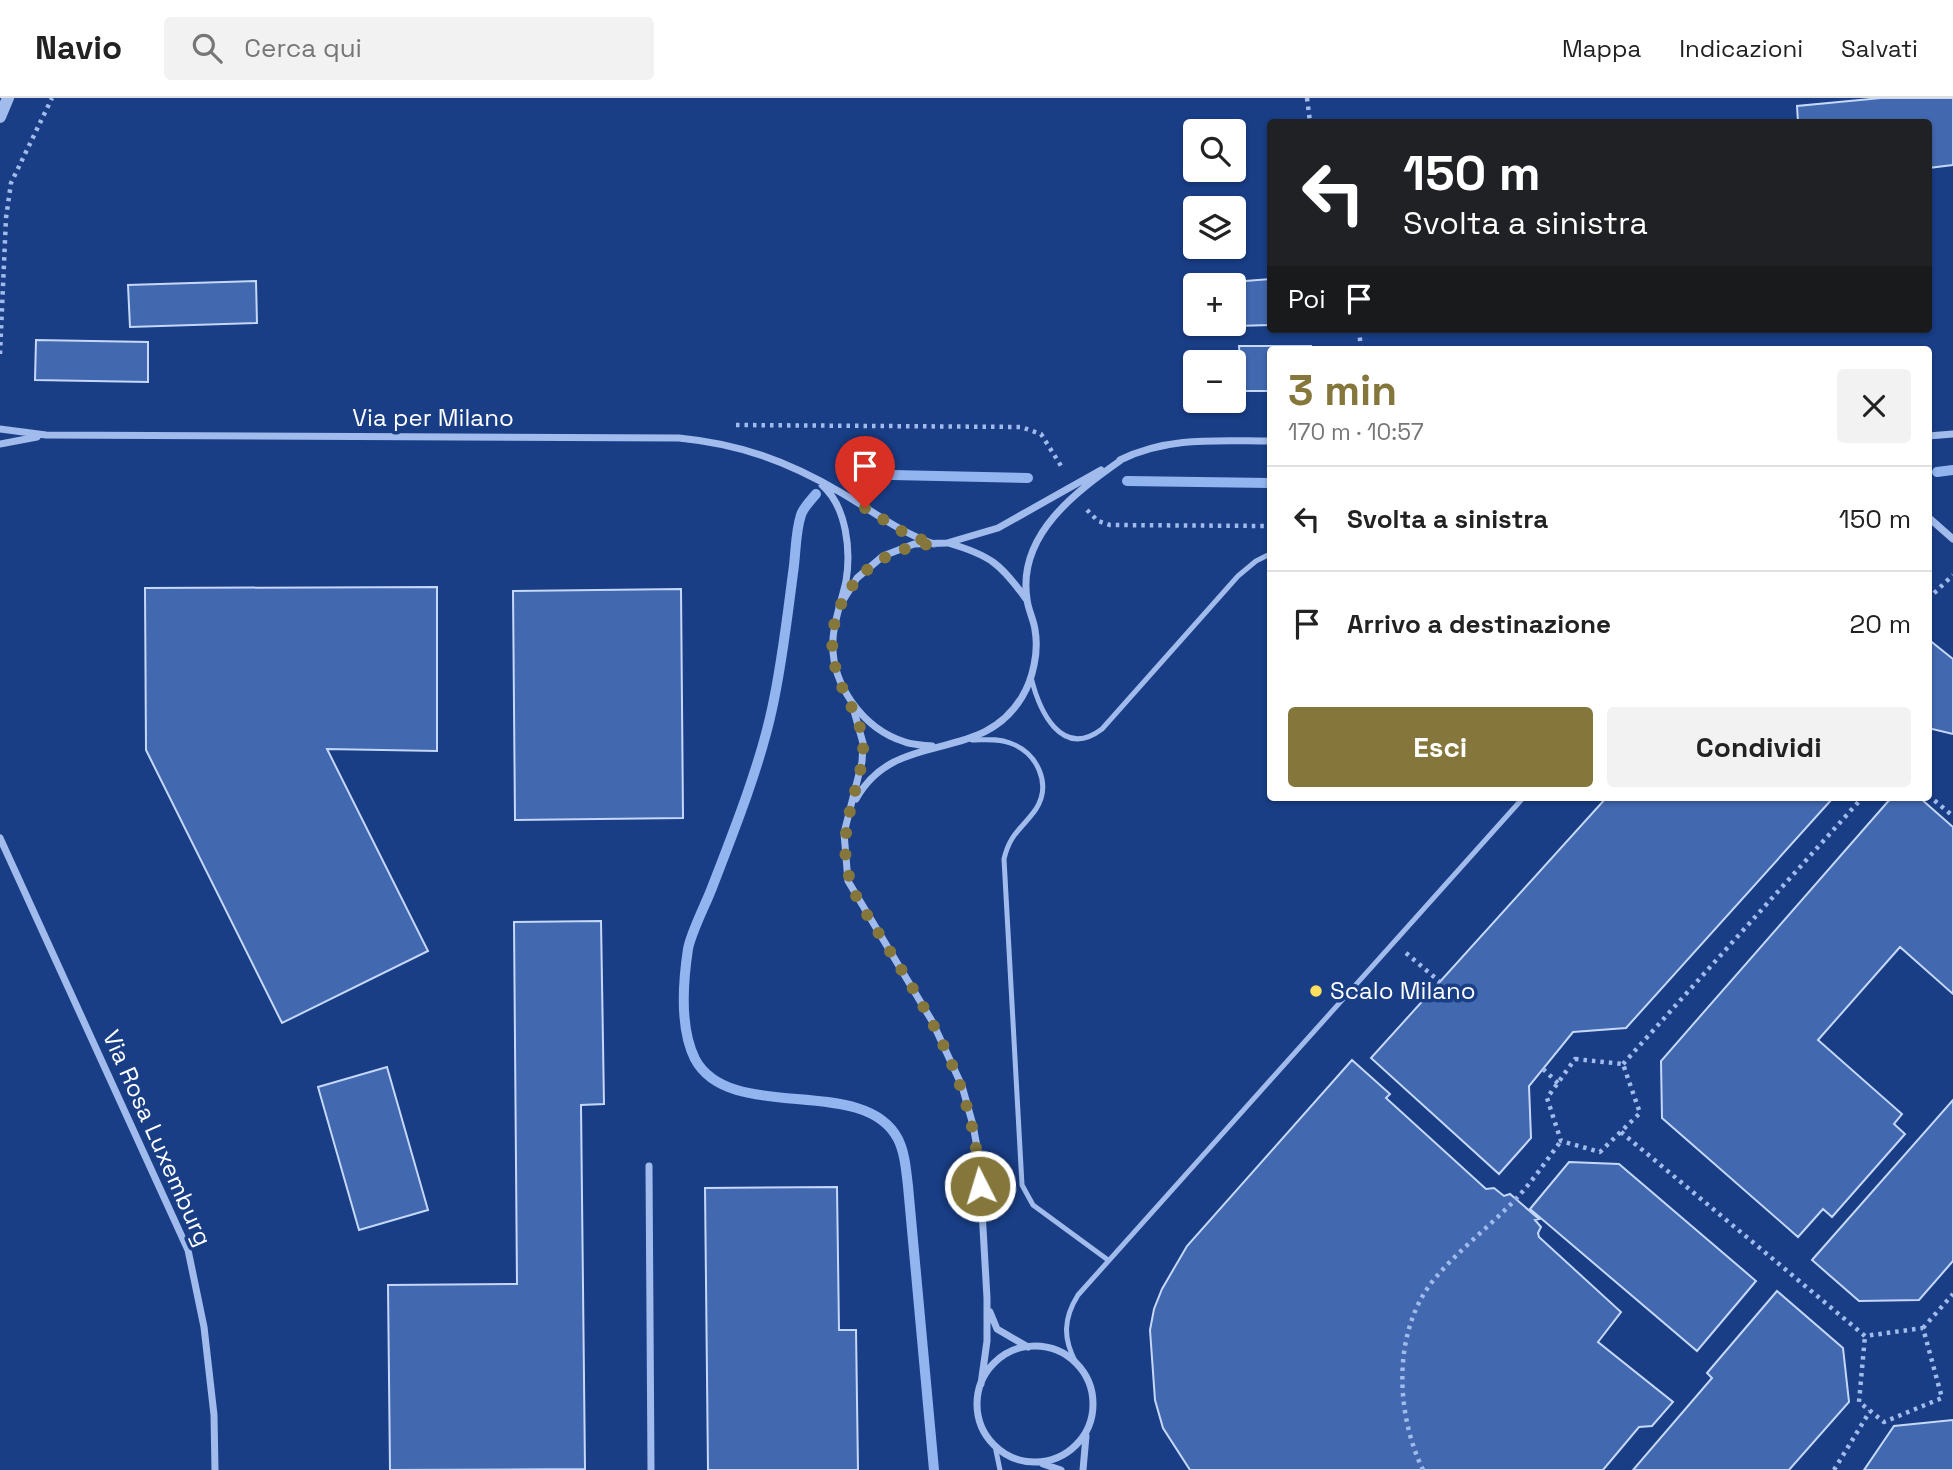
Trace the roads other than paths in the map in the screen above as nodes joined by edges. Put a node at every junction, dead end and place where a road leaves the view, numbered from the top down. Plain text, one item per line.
1 (8, 98) edge
2 (0, 117) edge
3 (0, 429) edge
4 (1953, 434) edge
5 (46, 435) junction
6 (1932, 436) edge
7 (1267, 441) edge
8 (0, 444) edge
9 (1124, 458) junction
10 (814, 478) junction
11 (1932, 520) edge
12 (1936, 524) junction
13 (1932, 528) edge
14 (1953, 539) edge
15 (947, 543) junction
16 (934, 544) junction
17 (1267, 556) edge
18 (1027, 599) junction
19 (839, 607) junction
20 (1031, 676) junction
21 (852, 704) junction
22 (972, 740) junction
23 (939, 747) junction
24 (1520, 801) edge
25 (850, 810) junction
26 (0, 838) edge
27 (649, 1166) dead end
28 (1108, 1260) junction
29 (986, 1298) junction
30 (1028, 1347) junction
31 (1076, 1363) junction
32 (981, 1384) junction
33 (1086, 1434) junction
34 (995, 1446) junction
35 (1039, 1463) junction
36 (215, 1470) edge
37 (651, 1470) edge
38 (1000, 1470) edge
39 (1060, 1470) edge
40 (1083, 1470) edge

1 - 2 street
3 - 5 street, Via per Milano
4 - 6 street
5 - 8 street, Via per Milano
5 - 10 street, Via per Milano
7 - 9 street
9 - 15 street
9 - 18 street
10 - 16 street, Via per Milano
10 - 19 street
11 - 12 street
12 - 13 lane
12 - 14 street
15 - 16 street
15 - 18 street
16 - 19 street
17 - 20 lane
18 - 20 street
19 - 21 street
20 - 22 street
21 - 23 street
21 - 25 street
22 - 23 street
22 - 28 lane
23 - 25 street
24 - 28 lane
25 - 29 street
26 - 36 street, Via Rosa Luxemburg
27 - 37 street
28 - 31 lane
29 - 30 street
29 - 32 street
30 - 31 street
30 - 32 street
31 - 33 street
32 - 34 street
33 - 35 street
33 - 40 street
34 - 35 street
34 - 38 lane
35 - 39 street

